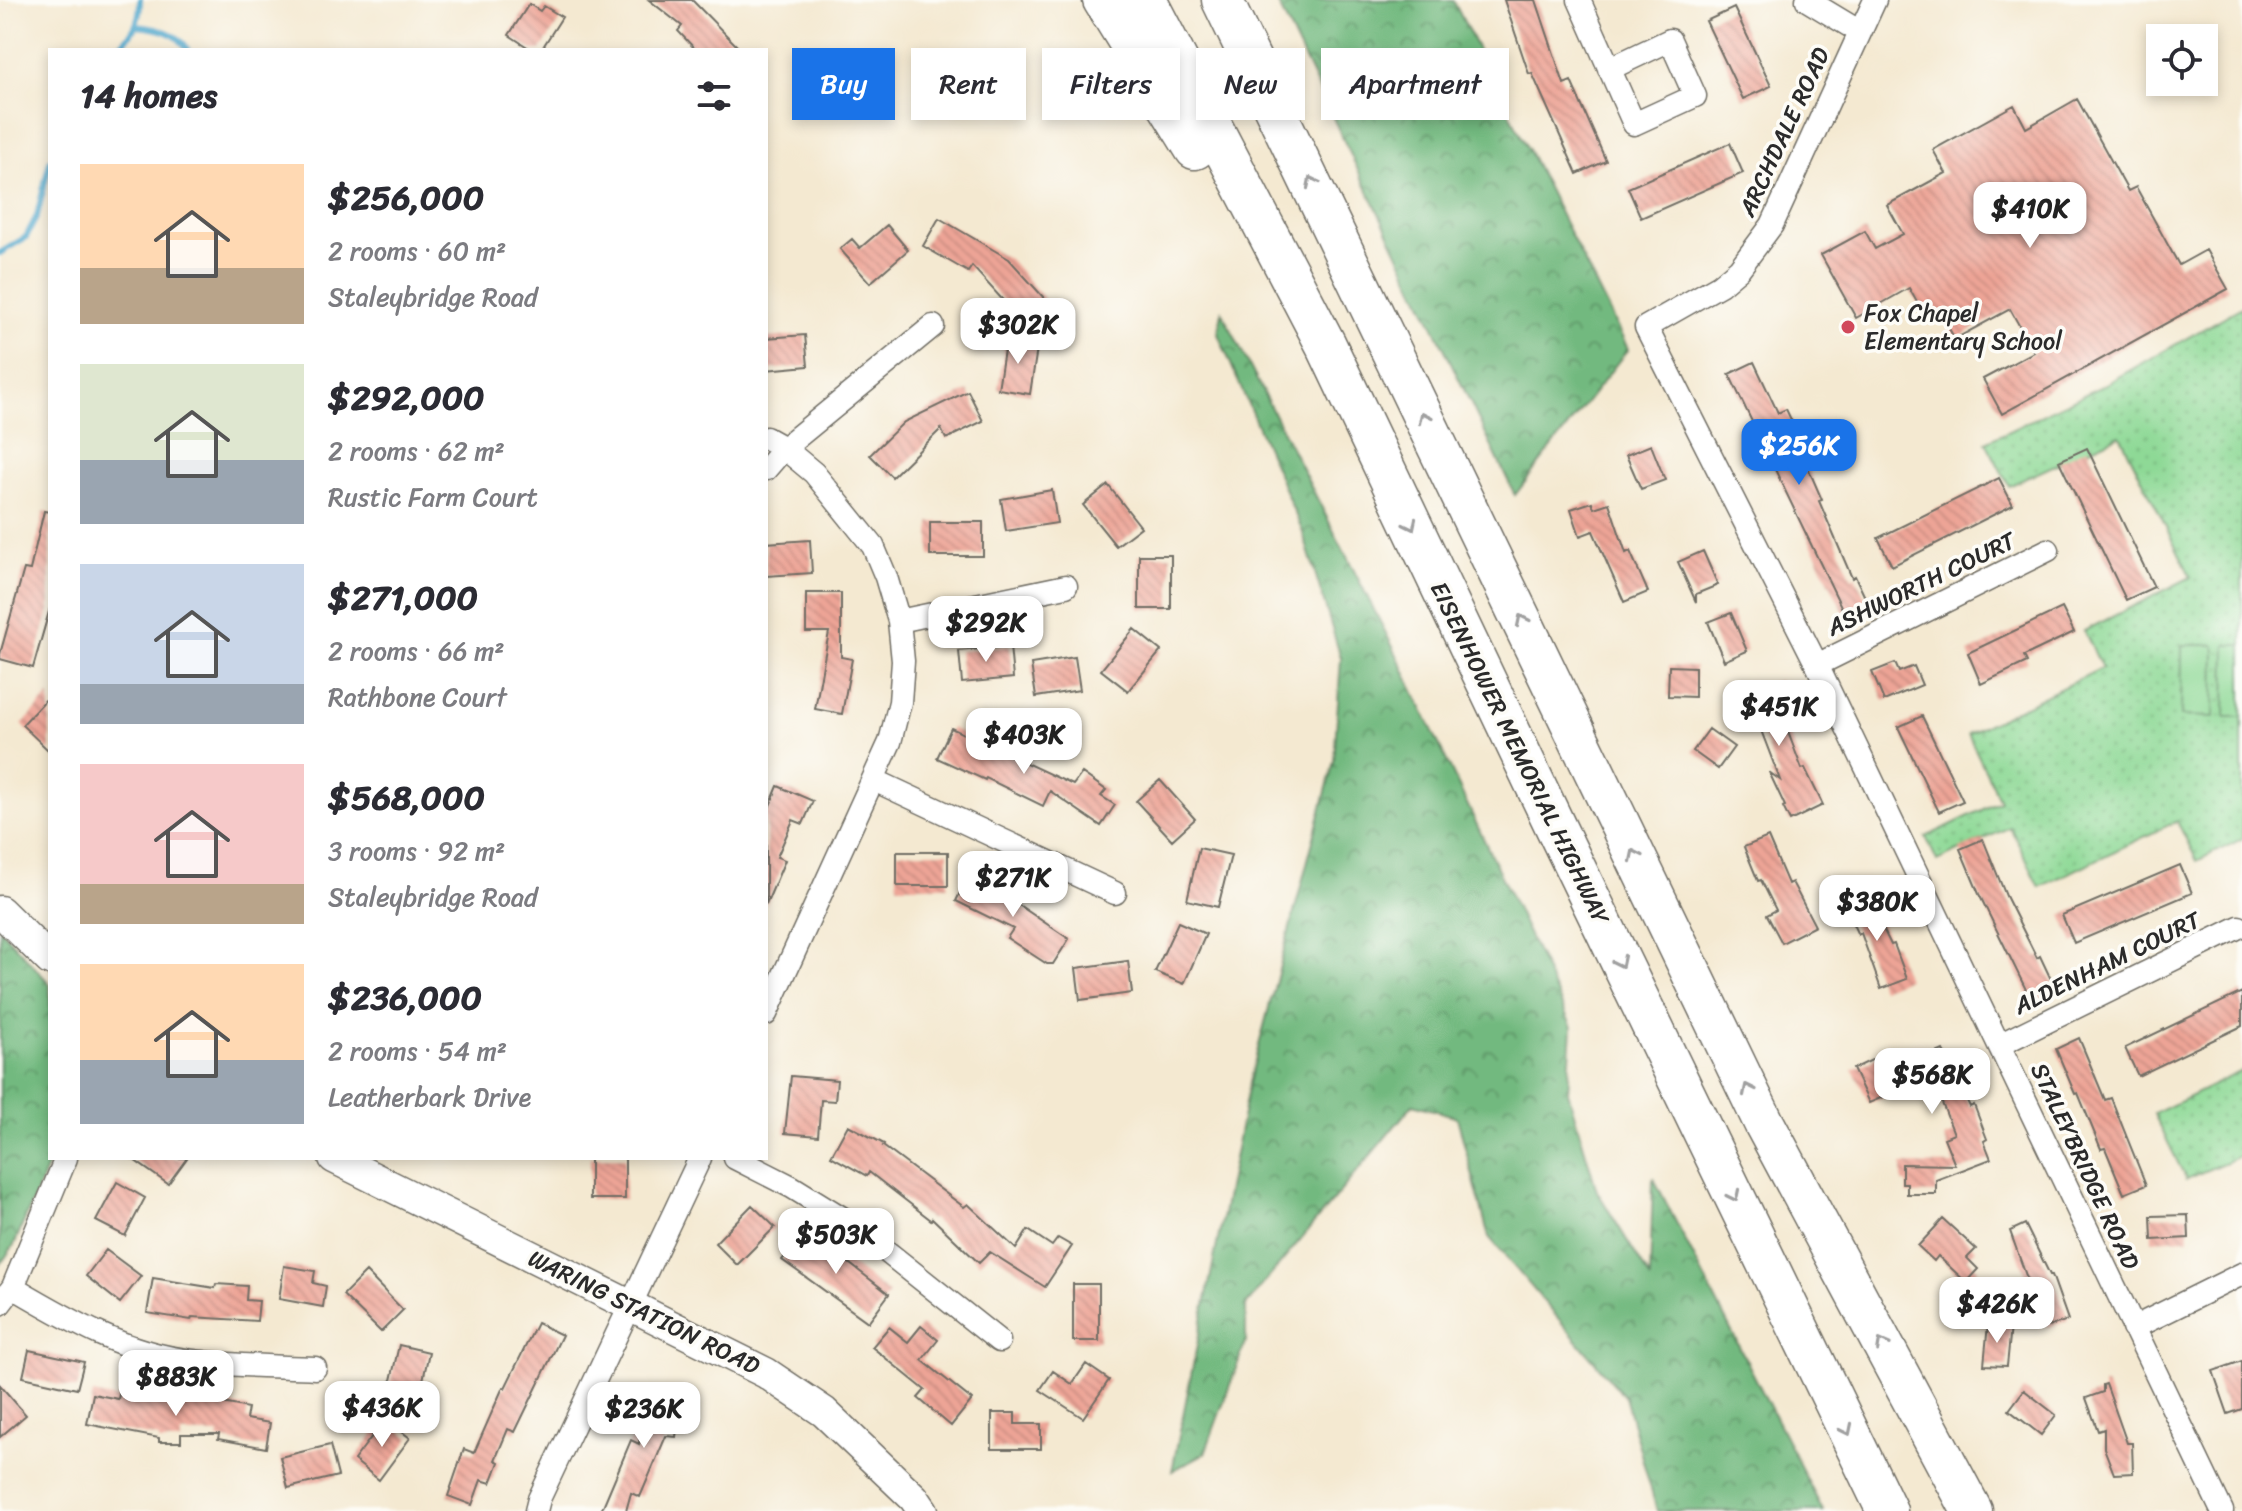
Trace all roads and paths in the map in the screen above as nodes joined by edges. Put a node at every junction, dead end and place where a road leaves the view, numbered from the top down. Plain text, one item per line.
1 (1103, 0) edge
2 (1146, 0) edge
3 (1222, 0) edge
4 (1236, 0) edge
5 (1579, 0) edge
6 (1807, 0) edge
7 (1875, 0) edge
8 (1860, 32) junction
9 (1609, 69) dead end
10 (1283, 123) junction
11 (933, 326) dead end
12 (1646, 327) joint
13 (775, 443) edge
14 (1377, 455) junction
15 (768, 463) edge
16 (2048, 550) dead end
17 (1066, 586) dead end
18 (899, 621) junction
19 (1817, 665) junction
20 (874, 780) junction
21 (1115, 893) dead end
22 (0, 911) edge
23 (2239, 927) dead end
24 (48, 958) edge
25 (768, 1010) edge
26 (1999, 1045) junction
27 (65, 1160) edge
28 (338, 1160) edge
29 (699, 1160) edge
30 (739, 1160) edge
31 (2242, 1274) edge
32 (7, 1296) edge
33 (631, 1305) junction
34 (2133, 1328) junction
35 (999, 1341) dead end
36 (315, 1368) dead end
37 (536, 1511) edge
38 (923, 1511) edge
39 (1887, 1511) edge
40 (1972, 1511) edge
41 (2222, 1511) edge

1 - 14 highway
2 - 14 highway, EISENHOWER MEMORIAL HIGHWAY
3 - 10 highway
4 - 10 highway
5 - 9 street
6 - 8 street
7 - 8 street, ARCHDALE ROAD
8 - 12 street, ARCHDALE ROAD
40 -> 10 highway
11 - 13 street
12 - 19 street, STALEYBRIDGE ROAD
13 - 15 street
13 - 18 street
14 -> 39 highway, EISENHOWER MEMORIAL HIGHWAY
16 - 19 street, ASHWORTH COURT
17 - 18 street
18 - 20 street
19 - 26 street, STALEYBRIDGE ROAD
20 - 21 street
20 - 25 street
22 - 24 street
23 - 26 street, ALDENHAM COURT
26 - 34 street, STALEYBRIDGE ROAD
27 - 32 street
28 - 33 street, WARING STATION ROAD
29 - 33 street
30 - 35 street
31 - 34 street
32 - 36 street
33 - 37 street
33 - 38 street, WARING STATION ROAD
34 - 41 street, STALEYBRIDGE ROAD

